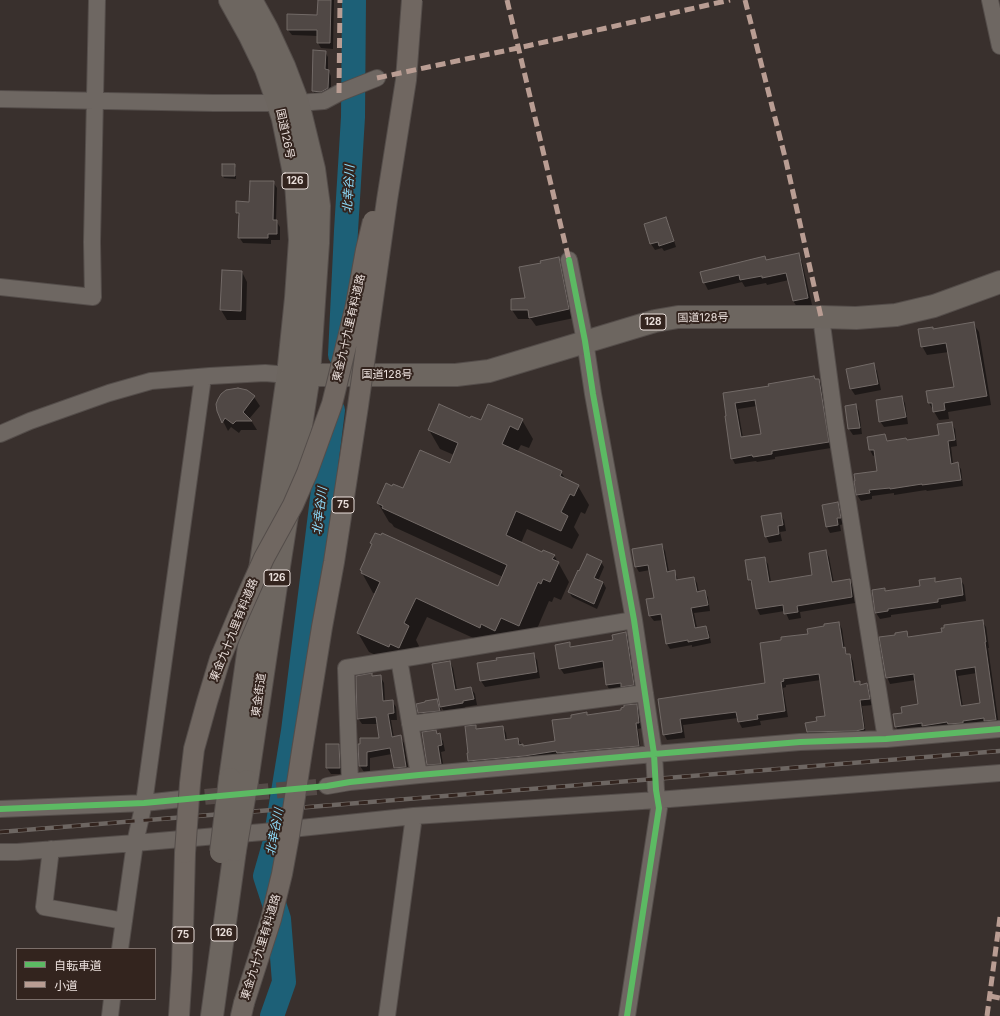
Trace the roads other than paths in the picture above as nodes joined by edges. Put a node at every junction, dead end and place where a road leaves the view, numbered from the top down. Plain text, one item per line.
1 (97, 0) edge
2 (230, 0) edge
3 (251, 0) edge
4 (412, 0) edge
5 (990, 0) edge
6 (1000, 46) edge
7 (377, 78) dead end
8 (0, 99) edge
9 (95, 100) junction
10 (288, 103) junction
11 (569, 260) dead end
12 (1000, 282) edge
13 (0, 287) edge
14 (821, 317) junction
15 (585, 342) junction
16 (298, 375) junction
17 (203, 377) junction
18 (0, 434) edge
19 (634, 620) junction
20 (398, 659) junction
21 (645, 693) junction
22 (410, 724) junction
23 (1000, 729) edge
24 (886, 739) junction
25 (654, 754) junction
26 (1000, 773) edge
27 (419, 775) junction
28 (350, 782) junction
29 (327, 786) tunnel mouth
30 (181, 799) tunnel mouth
31 (658, 800) junction
32 (144, 803) junction
33 (0, 809) edge
34 (414, 816) junction
35 (135, 843) junction
36 (51, 849) junction
37 (228, 851) junction
38 (0, 852) edge
39 (124, 921) junction
40 (120, 948) edge
41 (112, 1000) edge
42 (242, 1010) edge
43 (110, 1016) edge
44 (179, 1016) edge
45 (198, 1016) edge
46 (212, 1016) edge
47 (387, 1016) edge
48 (627, 1016) edge

1 - 9 street
2 - 10 highway, 国道126号 / 126
3 - 10 highway, 国道126号 / 126
4 - 42 main road, 東金九十九里有料道路 / 75, bridge
4 - 44 main road, 東金九十九里有料道路 / 75, bridge
5 - 6 street
7 - 10 street
8 - 9 street
9 - 10 street
9 - 13 street
10 - 16 highway, 国道126号 / 126
11 - 15 street
12 - 14 highway, 国道128号 / 128
14 - 15 highway, 国道128号 / 128
14 - 24 street
15 - 16 highway, 国道128号 / 128
15 - 19 street
16 - 17 street
16 - 37 highway, 東金街道 / 126, bridge
17 - 18 street
17 - 32 street
19 - 20 street
19 - 21 street
20 - 22 street
20 - 28 street
21 - 22 street
21 - 25 street
22 - 27 street
23 - 24 street
24 - 25 street
25 - 27 street
25 - 31 street
26 - 31 street
27 - 28 street
28 - 29 street
30 - 32 street
31 - 34 street
31 - 48 street
32 - 33 street
32 - 35 street
34 - 35 street
34 - 47 street
35 - 36 street
35 - 39 street
36 - 38 street
36 - 39 street
37 - 45 highway, 東金街道 / 126
37 - 46 highway, 東金街道 / 126
39 - 40 street
41 - 43 street

